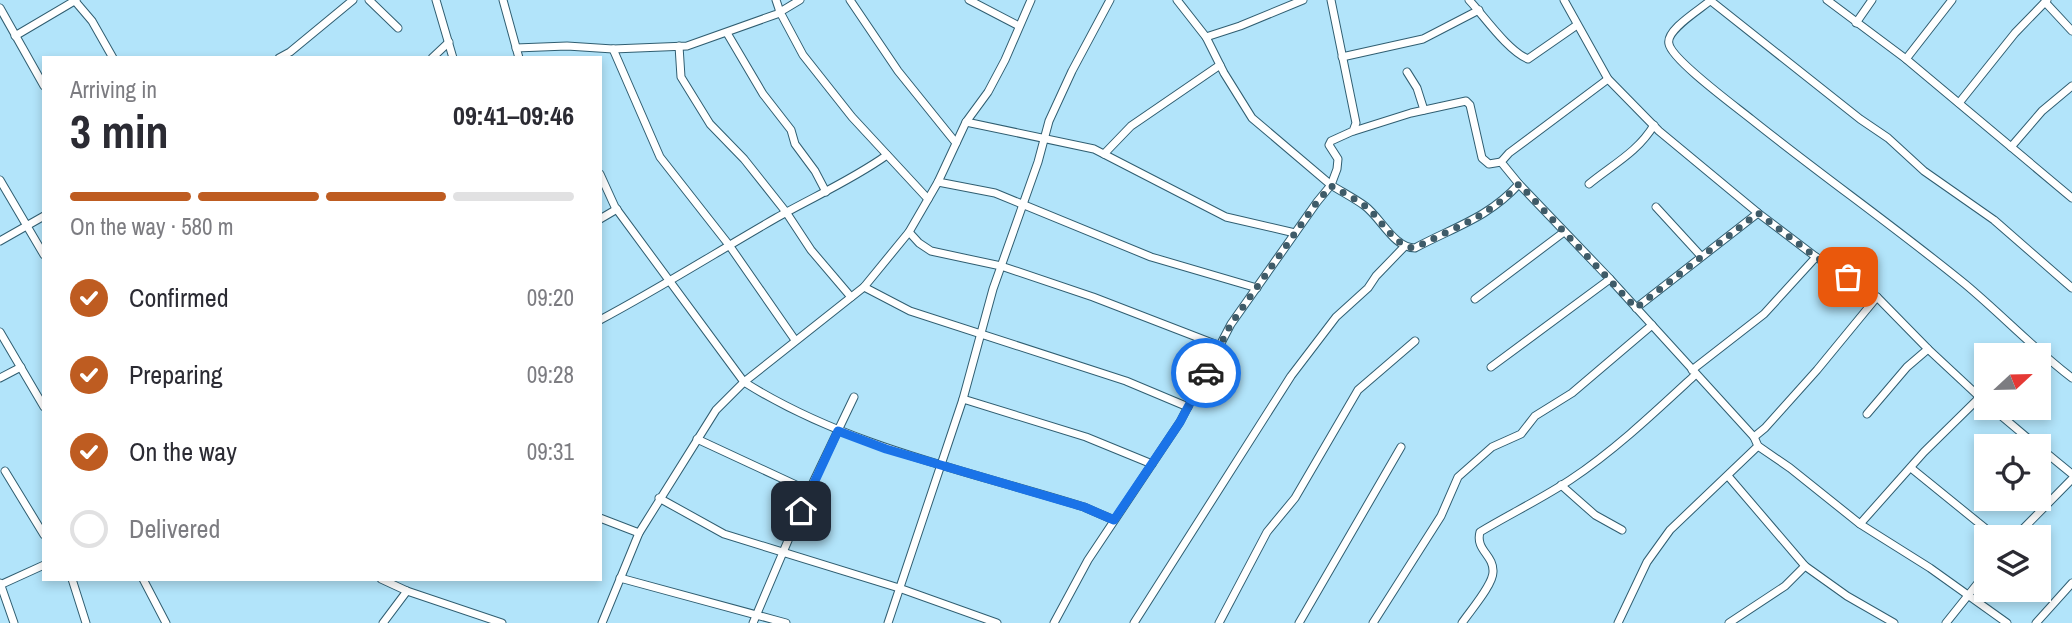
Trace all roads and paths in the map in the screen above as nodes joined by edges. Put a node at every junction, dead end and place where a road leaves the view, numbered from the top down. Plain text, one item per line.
1 (353, 0) edge
2 (369, 0) edge
3 (436, 0) edge
4 (503, 0) edge
5 (776, 0) edge
6 (800, 0) edge
7 (850, 0) edge
8 (969, 0) edge
9 (1031, 0) edge
10 (1110, 0) edge
11 (1177, 0) edge
12 (1303, 0) edge
13 (1331, 0) edge
14 (1469, 0) edge
15 (1564, 0) edge
16 (1711, 0) edge
17 (1827, 0) edge
18 (1872, 0) edge
19 (1952, 0) edge
20 (76, 1) edge
21 (2046, 1) edge
22 (0, 8) edge
23 (1479, 10) junction
24 (780, 12) junction
25 (1856, 23) junction
26 (1577, 25) junction
27 (1019, 26) junction
28 (398, 27) dead end
29 (2072, 31) edge
30 (727, 33) junction
31 (15, 36) junction
32 (1206, 37) junction
33 (449, 41) junction
34 (679, 46) junction
35 (516, 48) junction
36 (613, 50) junction
37 (112, 56) edge
38 (283, 56) edge
39 (434, 56) edge
40 (453, 56) edge
41 (519, 56) edge
42 (1342, 57) junction
43 (1906, 59) junction
44 (1220, 65) junction
45 (1406, 72) dead end
46 (1608, 79) junction
47 (42, 83) edge
48 (2072, 86) edge
49 (1959, 103) junction
50 (1424, 110) junction
51 (966, 122) junction
52 (1654, 125) junction
53 (1353, 131) junction
54 (1044, 138) junction
55 (956, 143) junction
56 (2011, 147) junction
57 (1104, 154) junction
58 (887, 155) junction
59 (1501, 162) junction
60 (602, 178) edge
61 (0, 180) edge
62 (938, 182) junction
63 (1519, 184) junction
64 (1589, 184) dead end
65 (1331, 186) junction
66 (827, 192) junction
67 (2072, 198) edge
68 (928, 200) junction
69 (1023, 203) junction
70 (1656, 207) dead end
71 (617, 209) junction
72 (786, 212) junction
73 (1758, 213) junction
74 (42, 217) edge
75 (602, 218) edge
76 (27, 225) junction
77 (909, 232) junction
78 (1564, 232) junction
79 (1295, 233) junction
80 (0, 241) edge
81 (729, 245) junction
82 (1405, 247) junction
83 (42, 251) edge
84 (1701, 256) junction
85 (1816, 257) junction
86 (1001, 266) junction
87 (1610, 279) junction
88 (670, 283) junction
89 (864, 287) junction
90 (1257, 288) junction
91 (2072, 288) edge
92 (1877, 296) junction
93 (851, 297) junction
94 (1475, 299) dead end
95 (1636, 308) junction
96 (602, 319) edge
97 (1652, 325) junction
98 (0, 332) edge
99 (982, 334) junction
100 (795, 340) junction
101 (1415, 341) dead end
102 (1220, 346) junction
103 (1928, 349) junction
104 (21, 367) junction
105 (1491, 367) dead end
106 (1694, 373) junction
107 (0, 378) edge
108 (2072, 378) edge
109 (744, 382) junction
110 (1974, 392) edge
111 (854, 397) dead end
112 (963, 399) junction
113 (42, 404) edge
114 (1188, 407) junction
115 (1974, 408) edge
116 (1867, 414) dead end
117 (2006, 420) edge
118 (838, 431) junction
119 (2022, 434) edge
120 (1754, 438) junction
121 (697, 439) junction
122 (1758, 446) junction
123 (1401, 447) dead end
124 (2051, 459) edge
125 (940, 463) junction
126 (1152, 464) junction
127 (1911, 468) junction
128 (5, 471) dead end
129 (1728, 476) junction
130 (2072, 477) edge
131 (1561, 485) junction
132 (809, 491) junction
133 (659, 498) junction
134 (602, 519) edge
135 (1114, 520) junction
136 (1860, 524) junction
137 (1981, 525) edge
138 (2026, 525) edge
139 (1622, 530) dead end
140 (42, 531) edge
141 (639, 533) junction
142 (783, 551) junction
143 (42, 566) edge
144 (1805, 566) junction
145 (621, 578) junction
146 (73, 581) edge
147 (144, 581) edge
148 (385, 581) edge
149 (2072, 583) edge
150 (1, 584) edge
151 (899, 588) junction
152 (1974, 590) edge
153 (407, 592) junction
154 (1969, 597) junction
155 (757, 615) junction
156 (474, 619) edge
157 (14, 623) edge
158 (86, 623) edge
159 (166, 623) edge
160 (383, 623) edge
161 (502, 623) edge
162 (602, 623) edge
163 (753, 623) edge
164 (786, 623) edge
165 (888, 623) edge
166 (996, 623) edge
167 (1054, 623) edge
168 (1134, 623) edge
169 (1219, 623) edge
170 (1299, 623) edge
171 (1373, 623) edge
172 (1462, 623) edge
173 (1618, 623) edge
174 (1729, 623) edge
175 (1894, 623) edge
176 (1946, 623) edge
177 (2007, 623) edge
178 (2036, 623) edge

1 - 38 street
2 - 28 street
3 - 33 street
4 - 35 street
5 - 24 street
6 - 24 street
7 - 55 street
8 - 27 street
9 - 27 street
10 - 54 street
11 - 32 street
12 - 32 street
13 - 42 street
14 - 23 street
15 - 26 street
16 - 91 street
16 - 108 street
17 - 25 street
18 - 25 street
19 - 43 street
20 - 31 street
20 - 37 street
21 - 29 street
21 - 49 street
22 - 31 street
23 - 26 street
23 - 42 street
24 - 30 street
24 - 58 street
25 - 43 street
26 - 46 street
27 - 51 street
30 - 34 street
30 - 66 street
31 - 47 street
32 - 44 street
33 - 39 street
33 - 40 street
34 - 36 street
34 - 72 street
35 - 36 street
35 - 41 street
36 - 81 street
42 - 53 street
43 - 49 street
44 - 57 street
44 - 65 street
45 - 50 street
46 - 52 street
46 - 59 street
48 - 56 street
49 - 56 street
50 - 53 street
50 - 59 street
51 - 54 street
51 - 55 street
52 - 64 street
52 - 73 street
53 - 65 street
54 - 57 street
54 - 69 street
55 - 62 street
56 - 67 street
57 - 79 street
58 - 66 street
58 - 68 street
59 - 63 street
60 - 71 street
61 - 76 street
62 - 68 street
62 - 69 street
63 - 78 street
63 - 82 street
65 - 79 street
65 - 82 street
66 - 72 street
68 - 77 street
69 - 86 street
69 - 90 street
70 - 84 street
71 - 75 street
71 - 88 street
72 - 81 street
72 - 93 street
73 - 84 street
73 - 85 street
74 - 76 street
76 - 80 street
76 - 83 street
77 - 86 street
77 - 89 street
78 - 87 street
78 - 94 street
79 - 90 street
81 - 88 street
81 - 100 street
82 - 168 street
84 - 95 street
85 - 92 street
85 - 106 street
86 - 99 street
86 - 102 street
87 - 95 street
87 - 105 street
88 - 96 street
88 - 109 street
89 - 93 street
89 - 99 street
90 - 102 street
92 - 103 street
92 - 120 street
93 - 100 street
95 - 97 street
97 - 106 street
97 - 171 street
98 - 104 street
99 - 112 street
99 - 114 street
100 - 109 street
101 - 169 street
102 - 114 street
103 - 110 street
103 - 116 street
104 - 107 street
104 - 113 street
106 - 120 street
106 - 131 street
109 - 118 street
109 - 121 street
111 - 118 street
112 - 125 street
112 - 126 street
114 - 126 street
115 - 127 street
117 - 119 street
118 - 125 street
118 - 132 street
120 - 122 street
121 - 132 street
121 - 133 street
122 - 129 street
122 - 136 street
123 - 170 street
124 - 130 street
125 - 135 street
125 - 151 street
126 - 135 street
127 - 136 street
127 - 137 street
128 - 140 street
129 - 144 street
129 - 173 street
130 - 138 street
131 - 139 street
131 - 172 street
132 - 142 street
133 - 141 street
133 - 142 street
134 - 141 street
135 - 167 street
136 - 154 street
141 - 145 street
142 - 151 street
142 - 155 street
143 - 150 street
144 - 174 street
144 - 175 street
145 - 155 street
145 - 162 street
146 - 158 street
147 - 159 street
148 - 153 street
149 - 178 street
150 - 157 street
151 - 165 street
151 - 166 street
152 - 154 street
153 - 156 street
153 - 160 street
154 - 176 street
154 - 177 street
155 - 163 street
155 - 164 street
156 - 161 street

